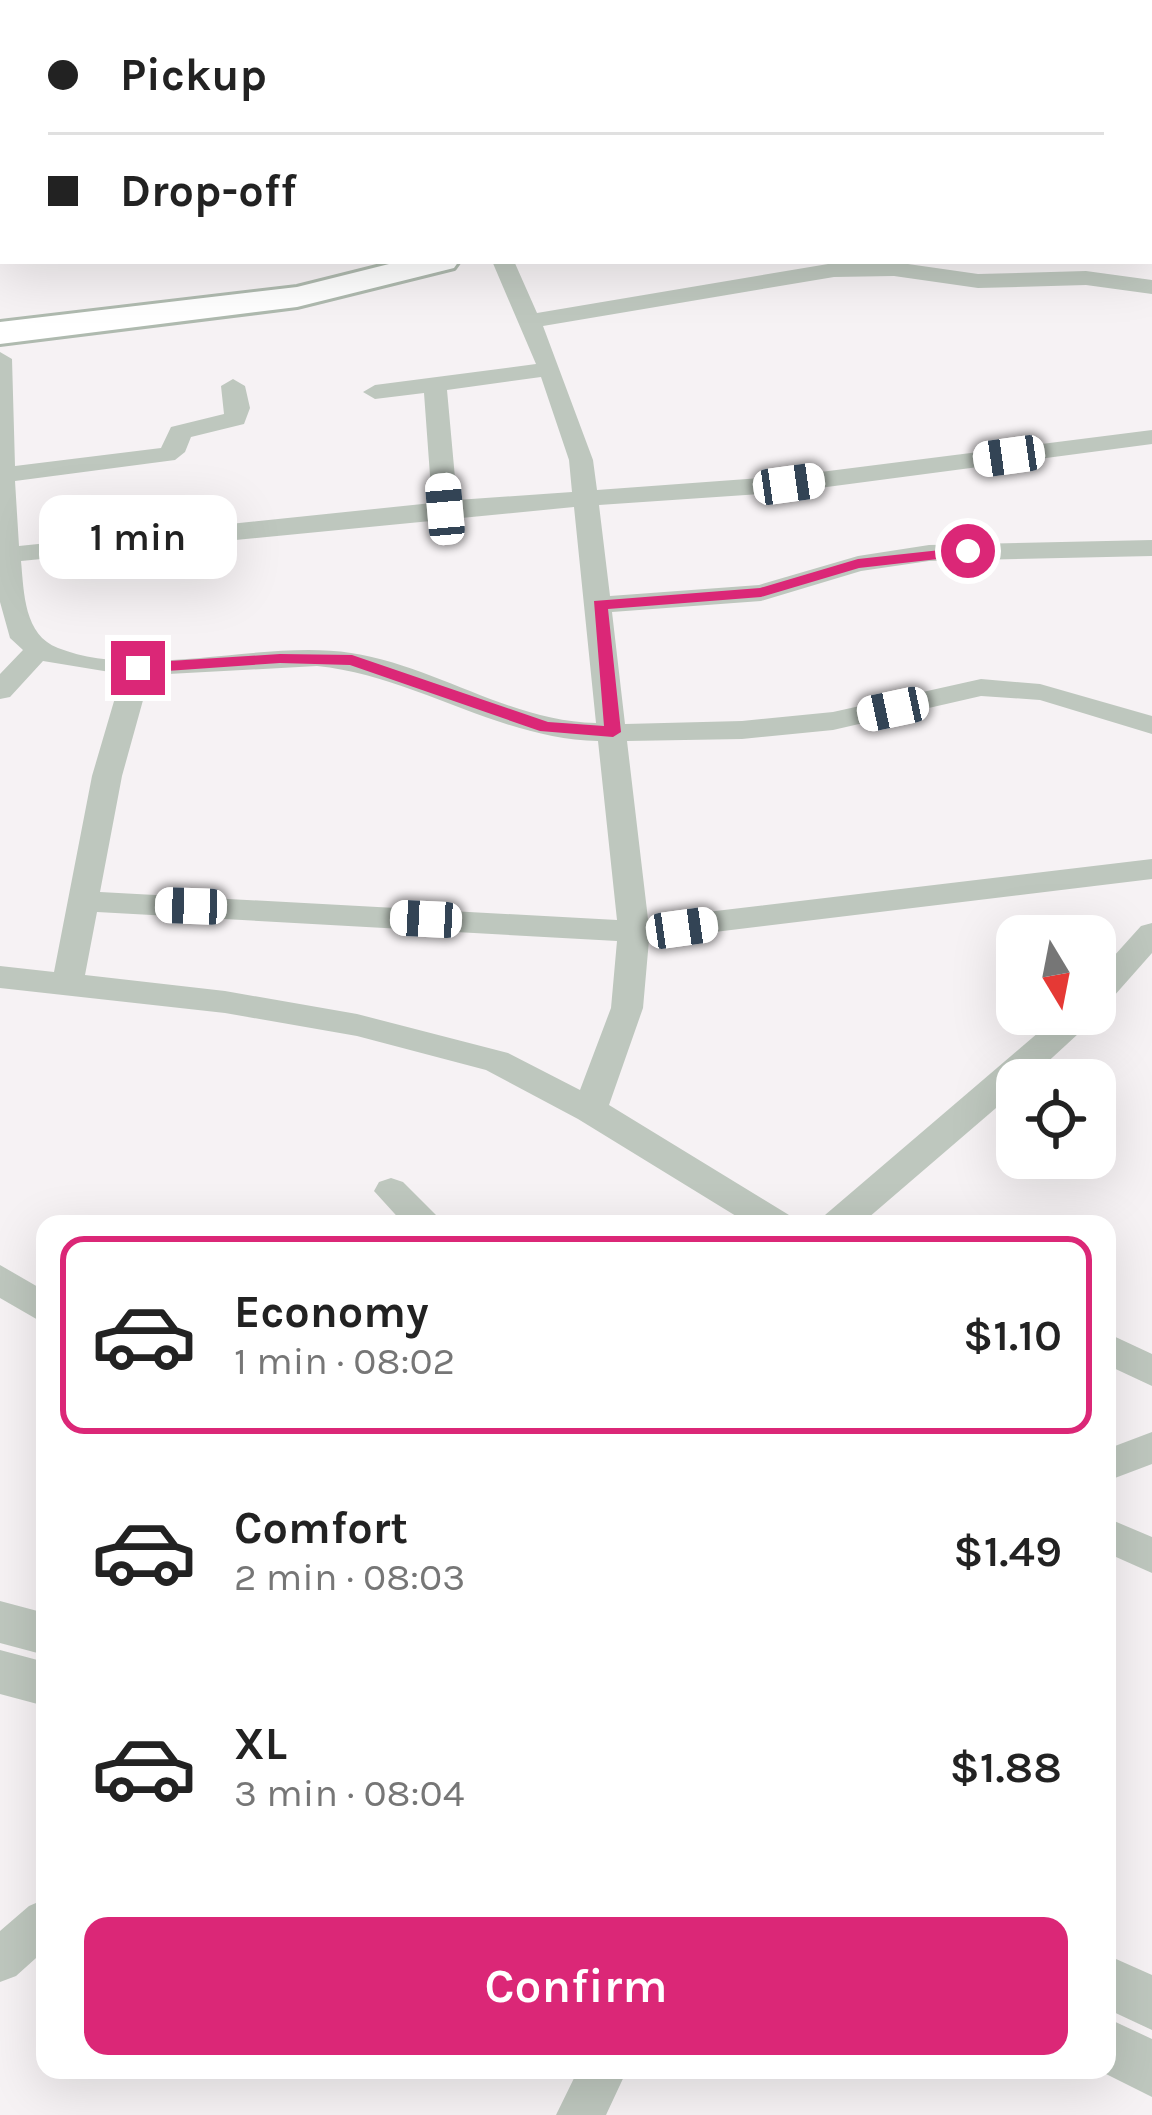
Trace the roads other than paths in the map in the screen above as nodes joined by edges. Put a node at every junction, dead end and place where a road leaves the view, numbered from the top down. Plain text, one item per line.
1 (375, 264) edge
2 (430, 264) edge
3 (504, 264) edge
4 (1152, 286) edge
5 (87, 318) junction
6 (0, 319) edge
7 (530, 321) junction
8 (0, 334) edge
9 (0, 359) edge
10 (550, 369) junction
11 (435, 384) junction
12 (233, 386) dead end
13 (375, 392) dead end
14 (1152, 437) edge
15 (4, 476) junction
16 (587, 498) junction
17 (445, 509) junction
18 (1152, 548) edge
19 (7, 556) junction
20 (600, 605) junction
21 (9, 627) edge
22 (37, 651) junction
23 (138, 668) junction
24 (0, 691) edge
25 (1152, 725) edge
26 (613, 732) junction
27 (1152, 868) edge
28 (86, 901) junction
29 (634, 931) junction
30 (1152, 933) edge
31 (1139, 967) edge
32 (0, 977) edge
33 (68, 981) junction
34 (1057, 1035) edge
35 (590, 1110) junction
36 (391, 1191) dead end
37 (417, 1215) edge
38 (762, 1215) edge
39 (860, 1215) edge
40 (1116, 1352) edge
41 (1152, 1370) edge
42 (1152, 1448) edge
43 (1116, 1462) edge
44 (1116, 1539) edge
45 (1152, 1556) edge
46 (0, 1622) edge
47 (36, 1632) edge
48 (0, 1672) edge
49 (36, 1682) edge
50 (36, 1929) edge
51 (0, 1960) edge
52 (1116, 1985) edge
53 (1152, 2003) edge
54 (1116, 2050) edge
55 (1152, 2069) edge
56 (599, 2079) edge
57 (580, 2115) edge

1 - 5 main road
2 - 5 main road
3 - 7 street
4 - 7 street
5 - 6 main road
5 - 8 main road
7 - 10 street
9 - 15 street
10 - 11 street
10 - 16 street
11 - 13 street
11 - 17 street
12 - 15 street
14 - 16 street
15 - 19 street
16 - 17 street
16 - 20 street
17 - 19 street
18 - 20 street
19 - 21 street
20 - 26 street
21 - 22 street
22 - 23 street
22 - 24 street
23 - 26 street
23 - 28 street
25 - 26 street
26 - 29 street
27 - 29 street
28 - 29 street
28 - 33 street
29 - 35 street
30 - 31 street
32 - 33 street
33 - 35 street
34 - 39 street
35 - 38 street
36 - 37 street
40 - 41 street
42 - 43 street
44 - 45 street
46 - 47 street
48 - 49 street
50 - 51 street
52 - 53 street
54 - 55 street
56 - 57 street

